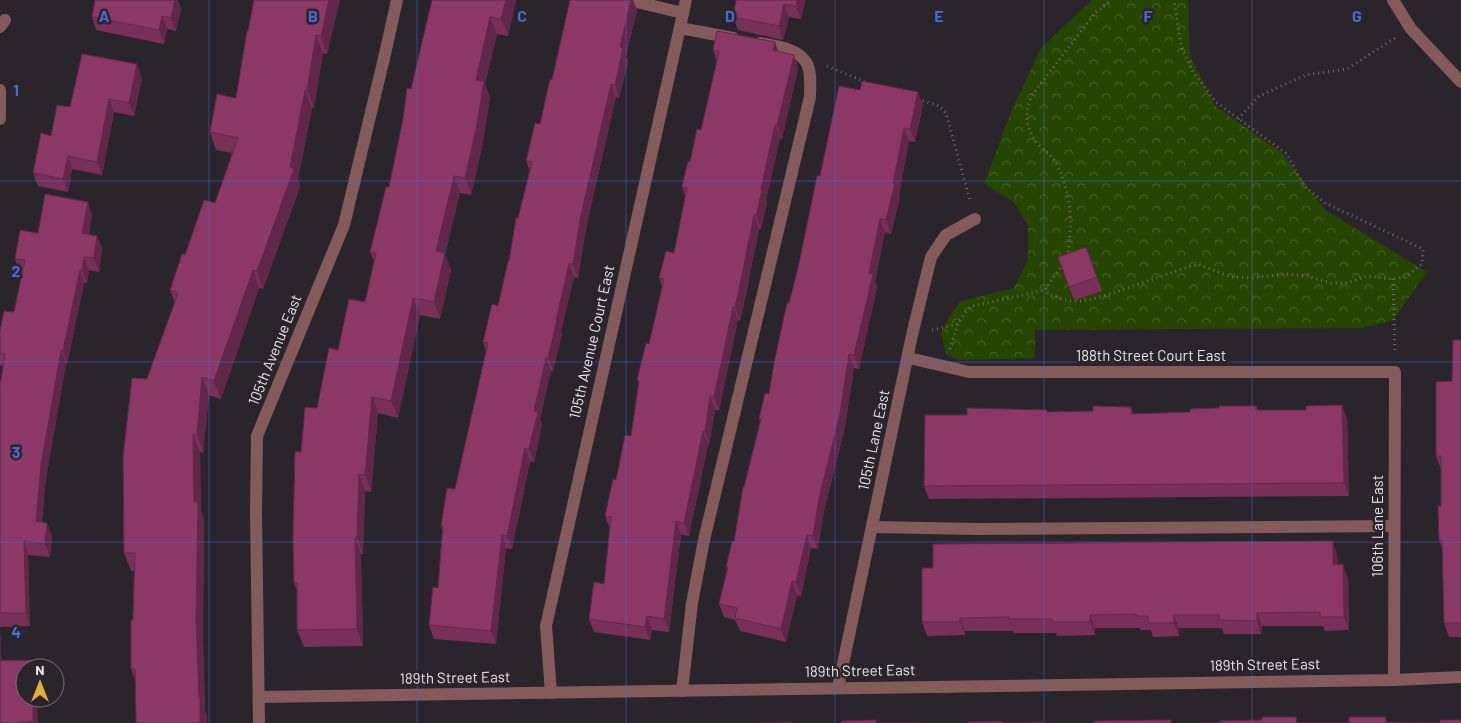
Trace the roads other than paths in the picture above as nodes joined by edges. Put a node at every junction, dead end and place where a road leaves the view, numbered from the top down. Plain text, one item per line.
1 (397, 0) edge
2 (628, 0) edge
3 (1393, 0) edge
4 (685, 6) edge
5 (680, 28) junction
6 (1461, 82) edge
7 (0, 90) edge
8 (0, 119) edge
9 (975, 219) road end
10 (909, 358) junction
11 (1395, 372) joint
12 (1394, 526) junction
13 (872, 527) junction
14 (1461, 677) edge
15 (1394, 680) junction
16 (838, 688) junction
17 (682, 691) junction
18 (550, 693) junction
19 (259, 697) junction
20 (259, 723) edge

1 - 19 street, 105th Avenue East
2 - 4 street
3 - 6 street
4 - 5 street, 105th Avenue Court East
5 - 17 street
5 - 18 street, 105th Avenue Court East
7 - 8 street
9 - 10 street, 105th Lane East
10 - 11 street, 188th Street Court East
10 - 13 street, 105th Lane East
11 - 12 street, 106th Lane East
12 - 13 street
12 - 15 street, 106th Lane East
13 - 16 street, 105th Lane East
14 - 15 street, 189th Street East
15 - 16 street, 189th Street East
16 - 17 street, 189th Street East
17 - 18 street, 189th Street East
18 - 19 street, 189th Street East
19 - 20 street, 105th Avenue East

